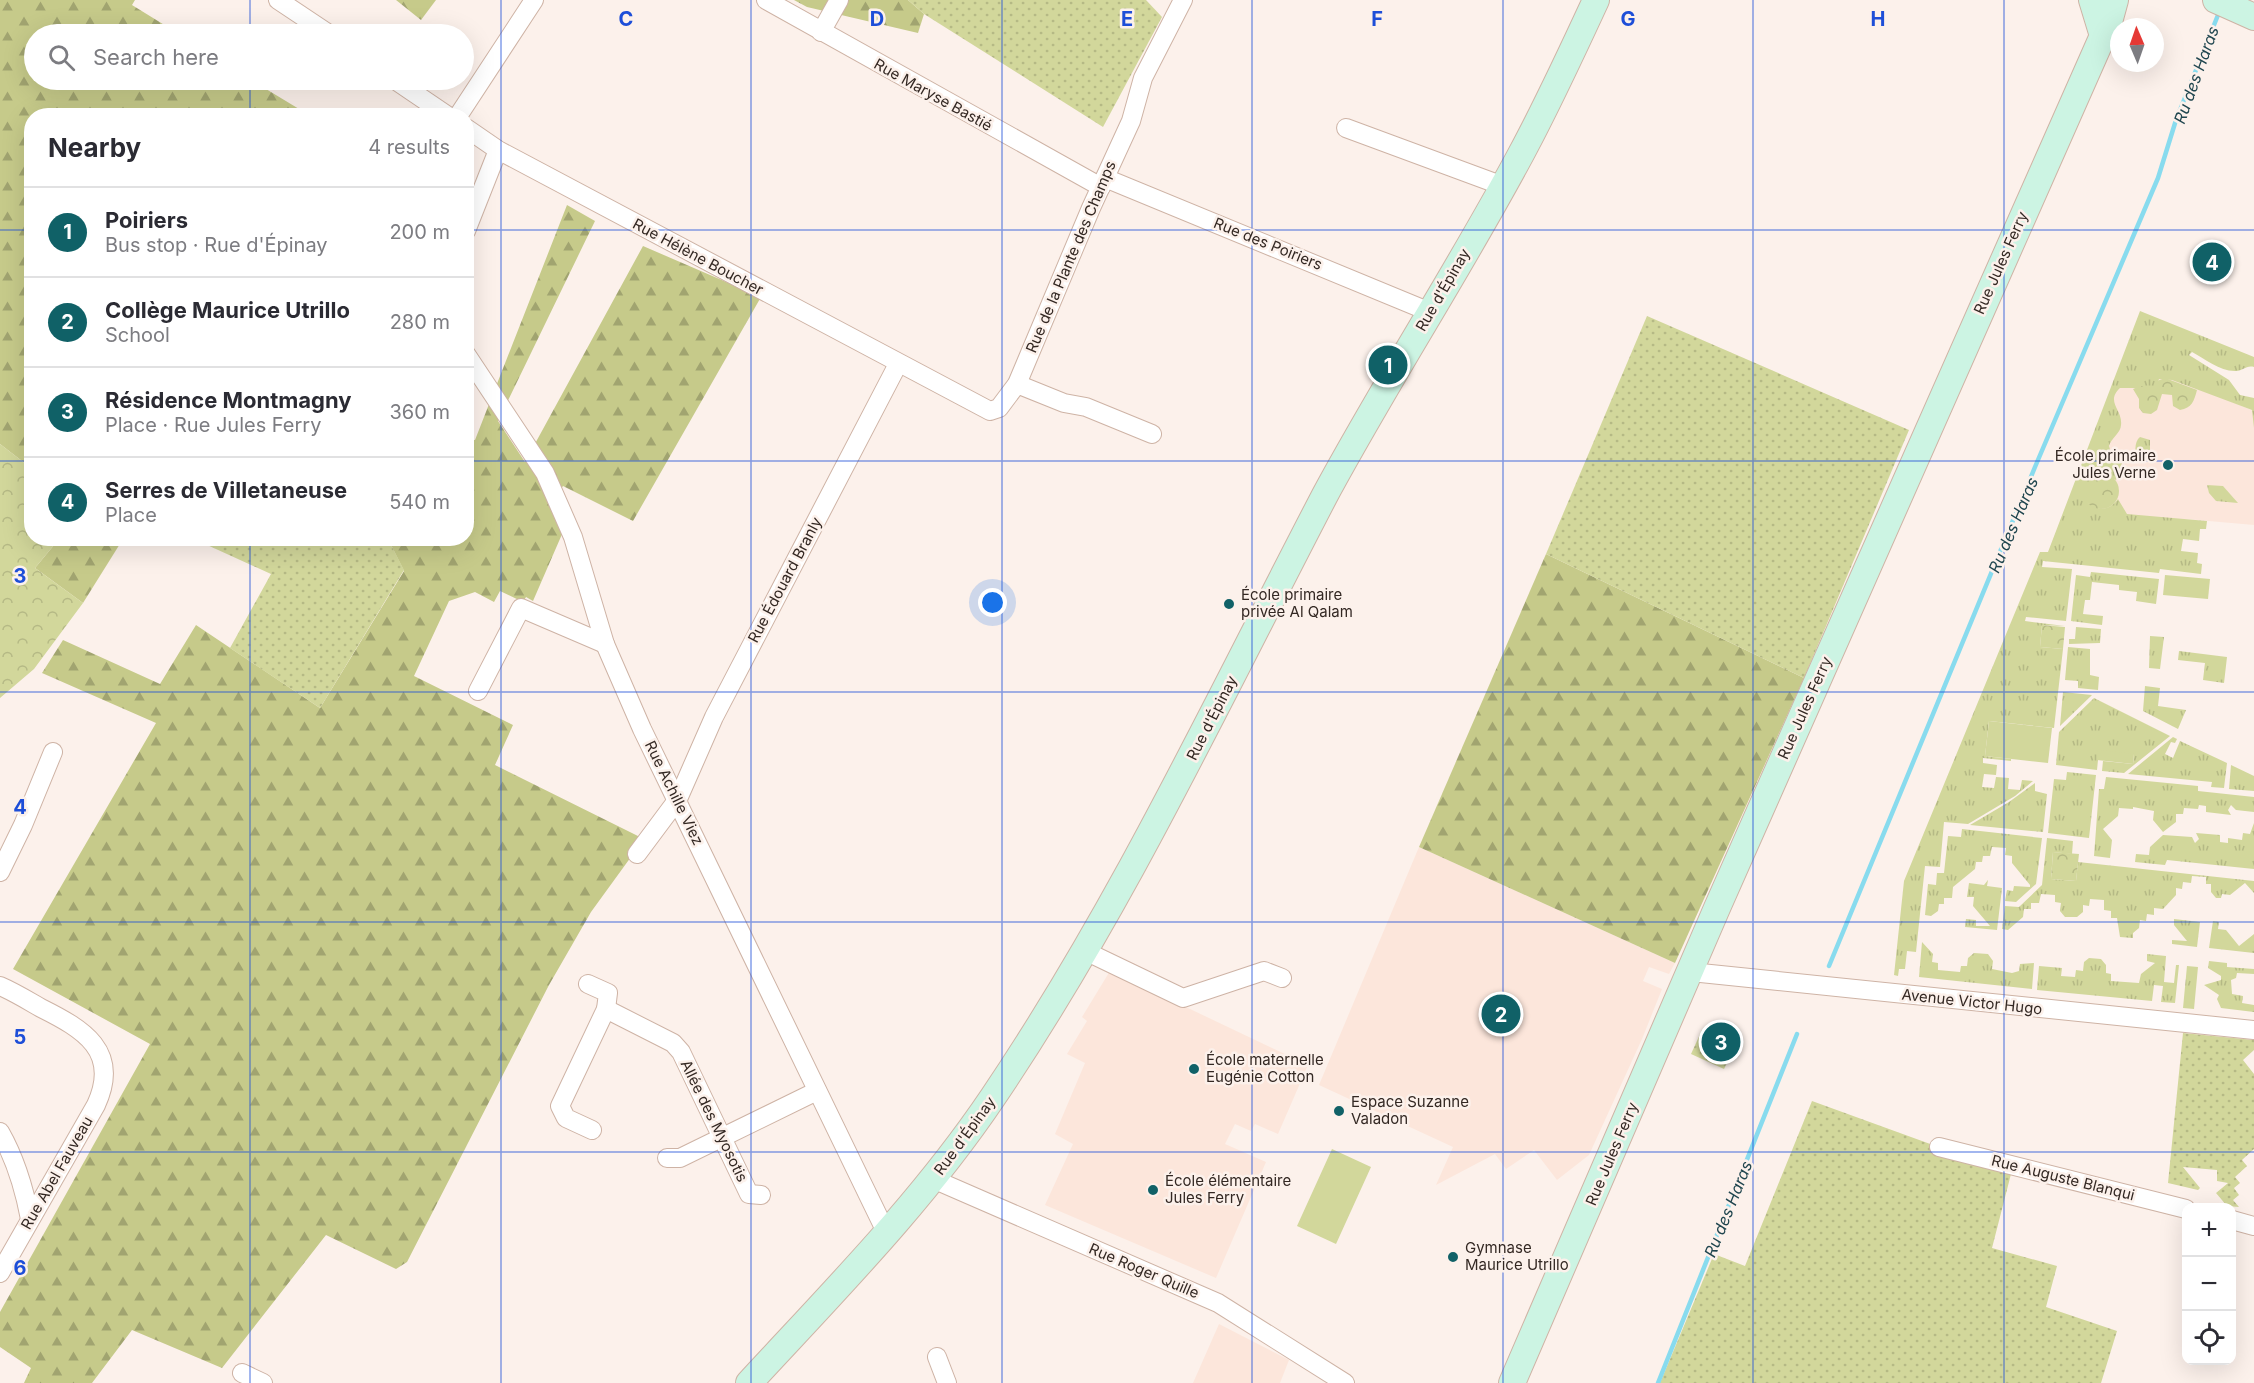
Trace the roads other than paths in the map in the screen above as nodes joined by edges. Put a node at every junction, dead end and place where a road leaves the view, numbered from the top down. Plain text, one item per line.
1 (278, 0) edge
2 (534, 0) edge
3 (766, 0) edge
4 (839, 0) edge
5 (1183, 0) edge
6 (1596, 0) edge
7 (2092, 0) edge
8 (2115, 0) edge
9 (2216, 0) edge
10 (2254, 17) edge
11 (314, 24) edge
12 (821, 32) junction
13 (2103, 36) junction
14 (410, 90) edge
15 (436, 108) edge
16 (463, 108) edge
17 (1346, 128) dead end
18 (474, 134) edge
19 (498, 150) junction
20 (1103, 183) junction
21 (1503, 186) junction
22 (474, 211) edge
23 (1430, 312) junction
24 (898, 364) junction
25 (474, 366) edge
26 (1017, 384) junction
27 (1152, 434) dead end
28 (605, 644) junction
29 (478, 690) dead end
30 (53, 752) dead end
31 (678, 799) junction
32 (637, 854) dead end
33 (0, 872) edge
34 (1083, 950) junction
35 (1691, 972) junction
36 (1282, 978) dead end
37 (588, 984) dead end
38 (0, 986) edge
39 (606, 1009) junction
40 (2254, 1030) edge
41 (817, 1091) junction
42 (592, 1130) dead end
43 (0, 1132) edge
44 (721, 1138) junction
45 (1939, 1147) dead end
46 (668, 1158) dead end
47 (933, 1179) junction
48 (761, 1195) dead end
49 (2182, 1208) edge
50 (30, 1219) junction
51 (2236, 1221) edge
52 (2254, 1226) edge
53 (886, 1232) junction
54 (0, 1273) edge
55 (938, 1357) dead end
56 (242, 1373) dead end
57 (263, 1383) edge
58 (749, 1383) edge
59 (947, 1383) edge
60 (1345, 1383) edge
61 (1512, 1383) edge

1 - 11 street
2 - 16 street
3 - 12 street, Rue Maryse Bastié
4 - 12 street
5 - 20 street, Rue de la Plante des Champs
6 - 21 main road, Rue d'Épinay
7 - 13 main road
8 - 13 main road, Rue Jules Ferry
9 - 10 main road
12 - 20 street, Rue Maryse Bastié
13 - 35 main road, Rue Jules Ferry
14 - 15 street
17 - 21 street
18 - 19 street
19 - 22 street
19 - 24 street, Rue Hélène Boucher
20 - 23 street, Rue des Poiriers
20 - 26 street, Rue de la Plante des Champs
21 - 23 main road, Rue d'Épinay
23 - 34 main road, Rue d'Épinay
24 - 26 street, Rue de la Plante des Champs
24 - 31 street, Rue Édouard Branly
25 - 28 street, Rue Achille Viez
26 - 27 street
28 - 29 street
28 - 31 street, Rue Achille Viez
30 - 33 street
31 - 32 street, Rue Édouard Branly
31 - 41 street, Rue Achille Viez
34 - 36 street
34 - 47 main road, Rue d'Épinay
35 - 40 street, Avenue Victor Hugo
35 - 61 main road, Rue Jules Ferry
37 - 39 street
38 - 50 street, Rue Abel Fauveau
39 - 42 street
39 - 44 street, Allée des Myosotis
41 - 44 street
41 - 53 street, Rue Achille Viez
43 - 50 street
44 - 46 street
44 - 48 street, Allée des Myosotis
45 - 49 street, Rue Auguste Blanqui
47 - 53 main road, Rue d'Épinay
47 - 60 street, Rue Roger Quille
50 - 54 street, Rue Abel Fauveau
51 - 52 street
53 - 58 main road, Rue d'Épinay
55 - 59 street
56 - 57 street

